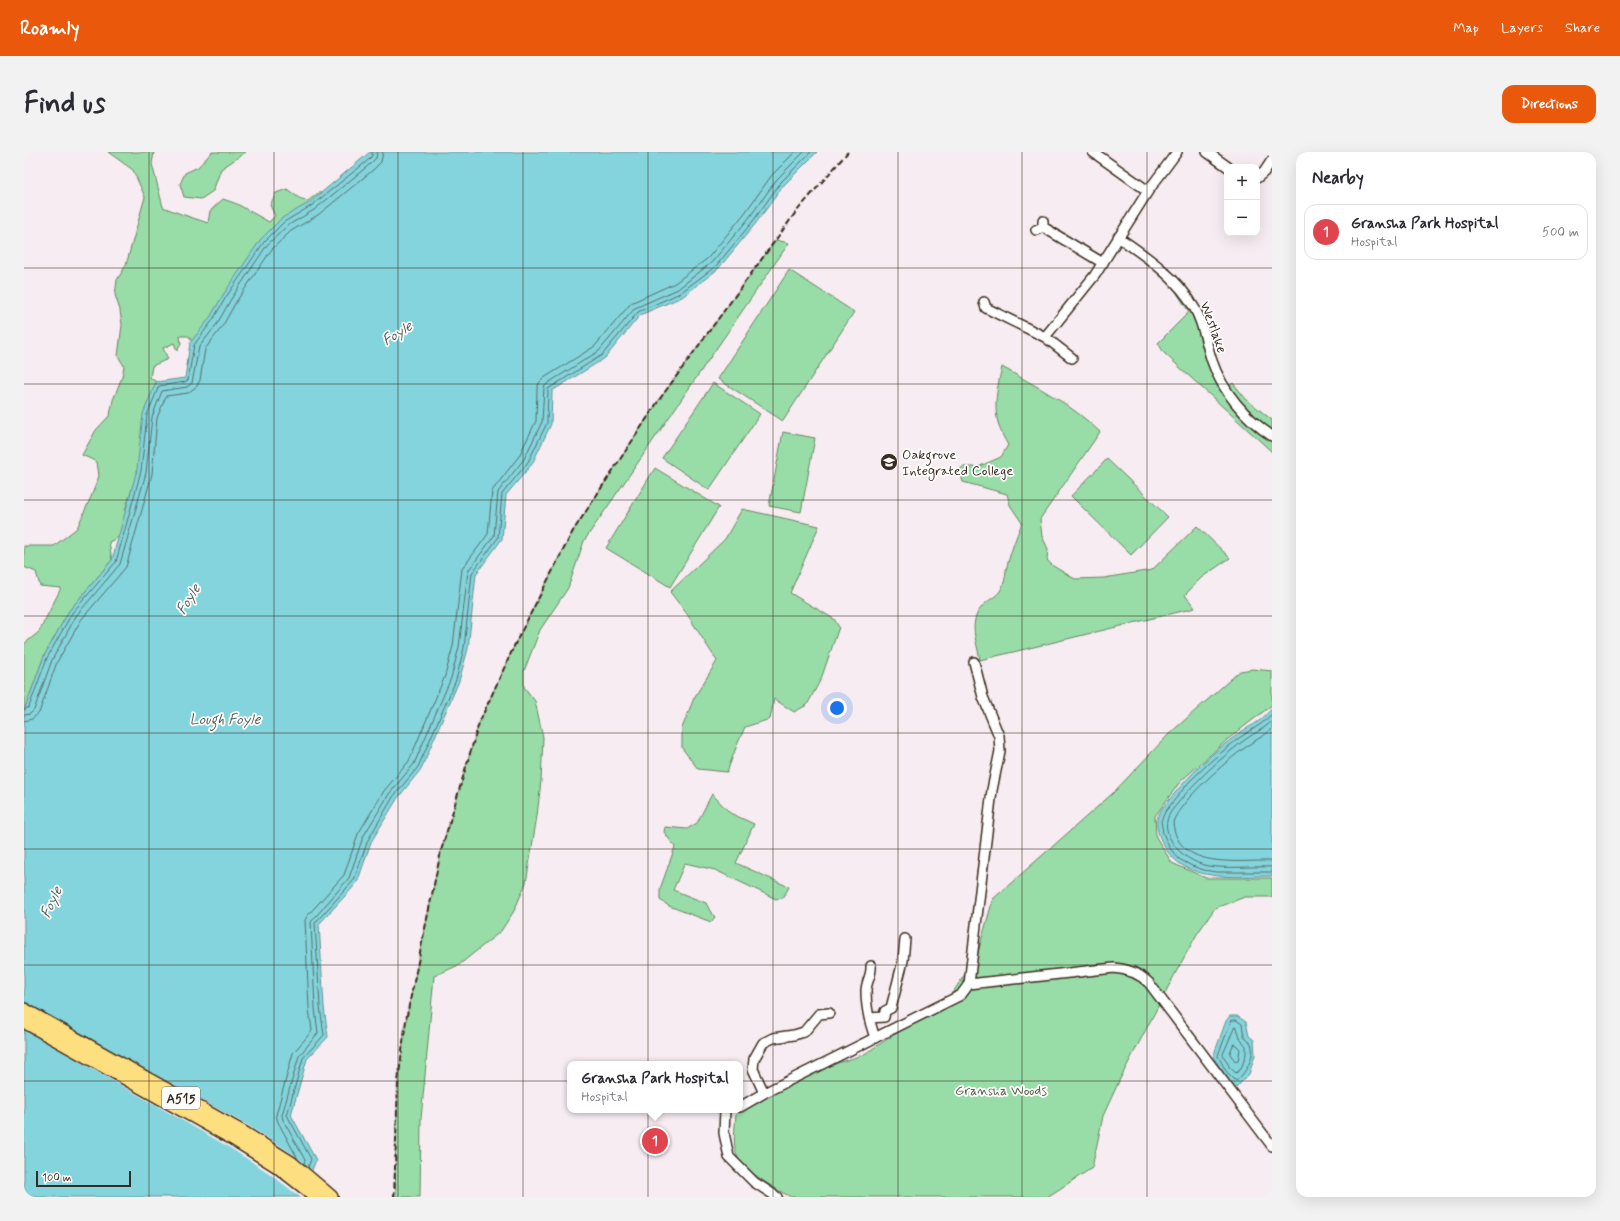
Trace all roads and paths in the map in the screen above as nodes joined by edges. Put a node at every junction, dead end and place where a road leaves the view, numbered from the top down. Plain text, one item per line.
1 (1093, 152) edge
2 (1177, 152) edge
3 (1207, 152) edge
4 (1272, 160) edge
5 (1224, 164) edge
6 (1260, 175) edge
7 (1148, 191) junction
8 (1041, 226) dead end
9 (1118, 237) junction
10 (1103, 263) junction
11 (983, 307) dead end
12 (1048, 340) junction
13 (1074, 347) dead end
14 (1272, 436) edge
15 (974, 662) dead end
16 (904, 940) dead end
17 (871, 966) dead end
18 (969, 984) junction
19 (24, 1010) edge
20 (829, 1013) dead end
21 (870, 1018) junction
22 (24, 1021) edge
23 (875, 1038) junction
24 (764, 1093) junction
25 (743, 1104) edge
26 (724, 1113) edge
27 (1272, 1146) edge
28 (317, 1197) edge
29 (331, 1197) edge
30 (777, 1197) edge

1 - 7 street
2 - 7 street
3 - 5 street
4 - 6 street
7 - 9 street
8 - 10 street
9 - 10 street
9 - 14 street, Westlake
10 - 12 street
11 - 12 street
12 - 13 street
15 - 18 street
16 - 21 street
17 - 21 street
18 - 23 street
18 - 27 street
19 - 29 highway, A515
20 - 24 street
21 - 23 street
22 - 28 highway, A515
23 - 24 street
24 - 25 street
26 - 30 street

